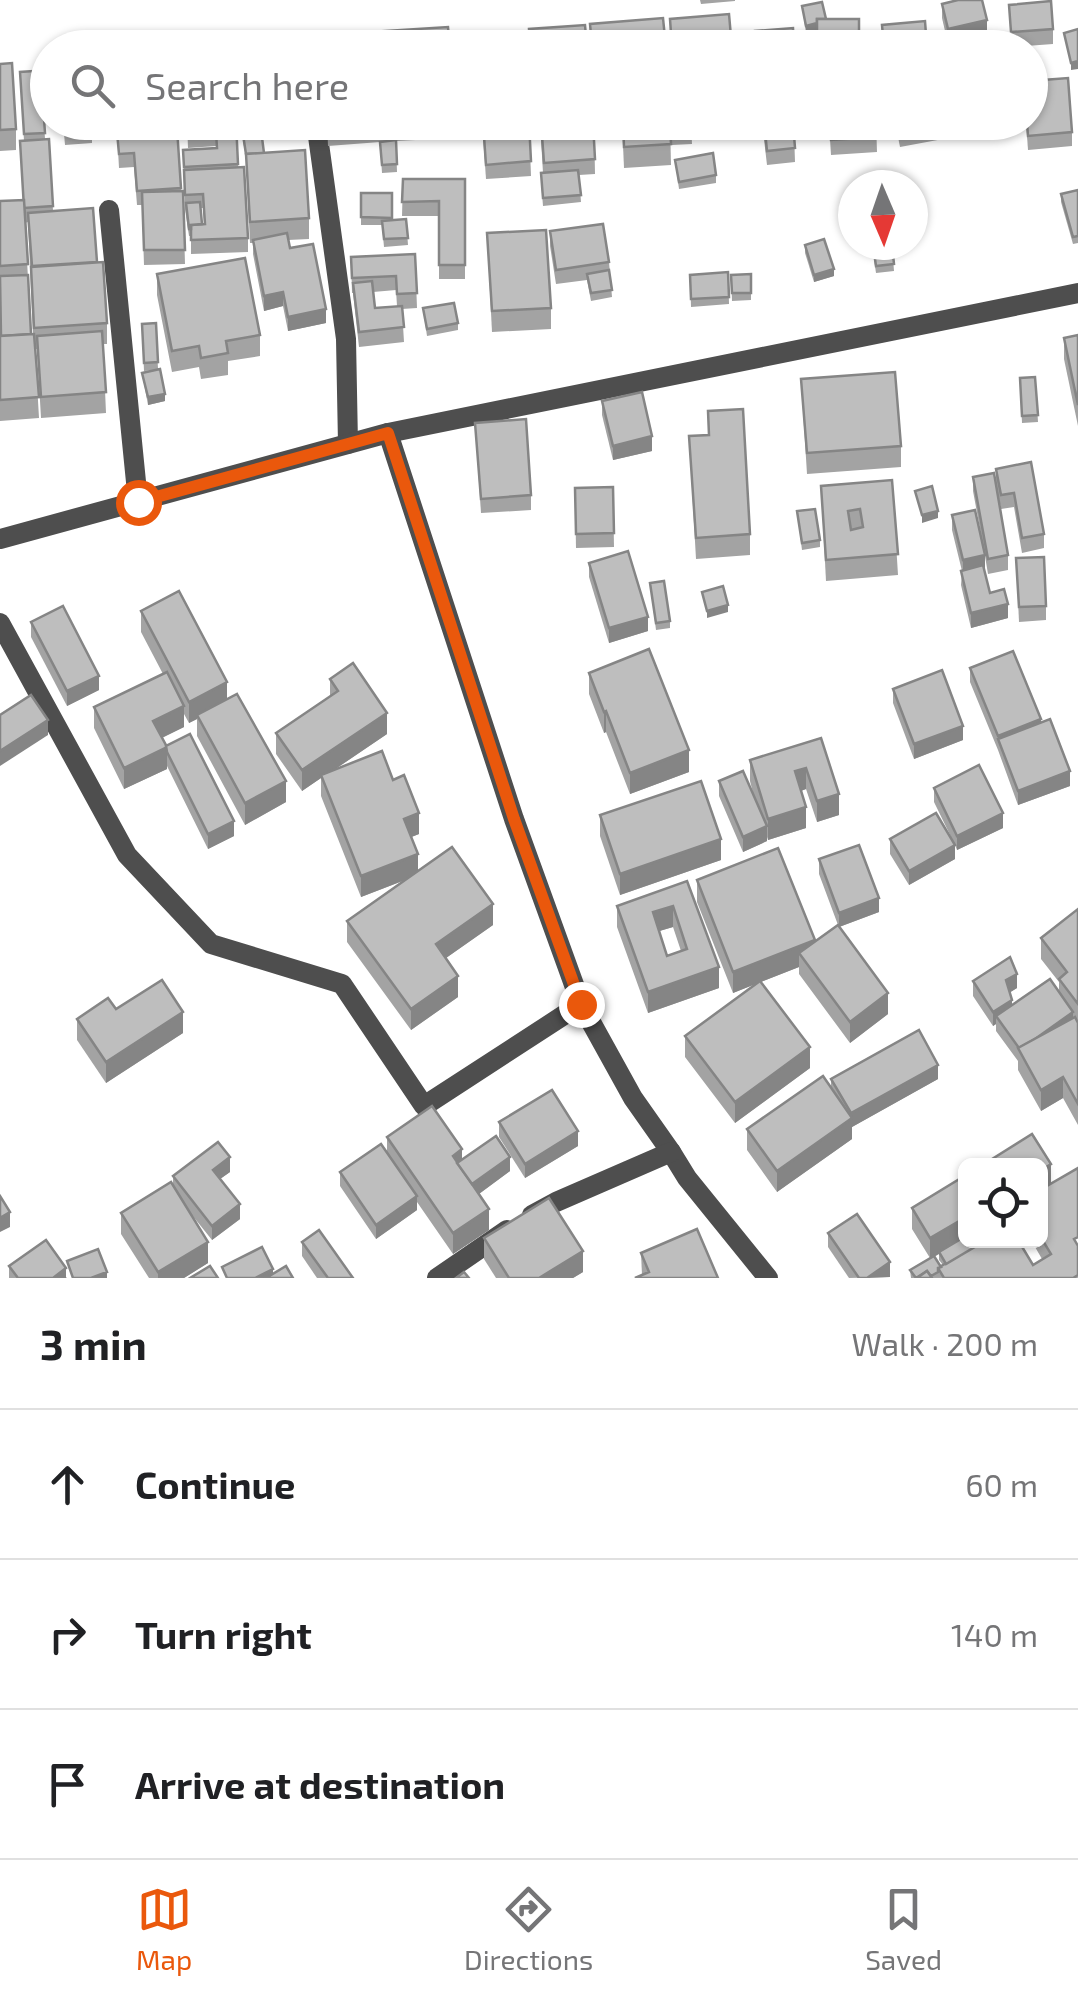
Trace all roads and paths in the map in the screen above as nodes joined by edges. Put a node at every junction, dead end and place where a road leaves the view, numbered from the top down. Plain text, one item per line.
1 (318, 140) edge
2 (110, 210) dead end
3 (1078, 293) edge
4 (388, 433) junction
5 (348, 444) junction
6 (138, 502) junction
7 (0, 540) edge
8 (0, 623) edge
9 (581, 1004) junction
10 (671, 1152) junction
11 (436, 1278) edge
12 (768, 1278) edge

1 - 5 street
2 - 6 street
3 - 4 street
4 - 5 street
4 - 9 street
5 - 6 street
6 - 7 street
8 - 9 street
9 - 10 street
10 - 11 street
10 - 12 street

